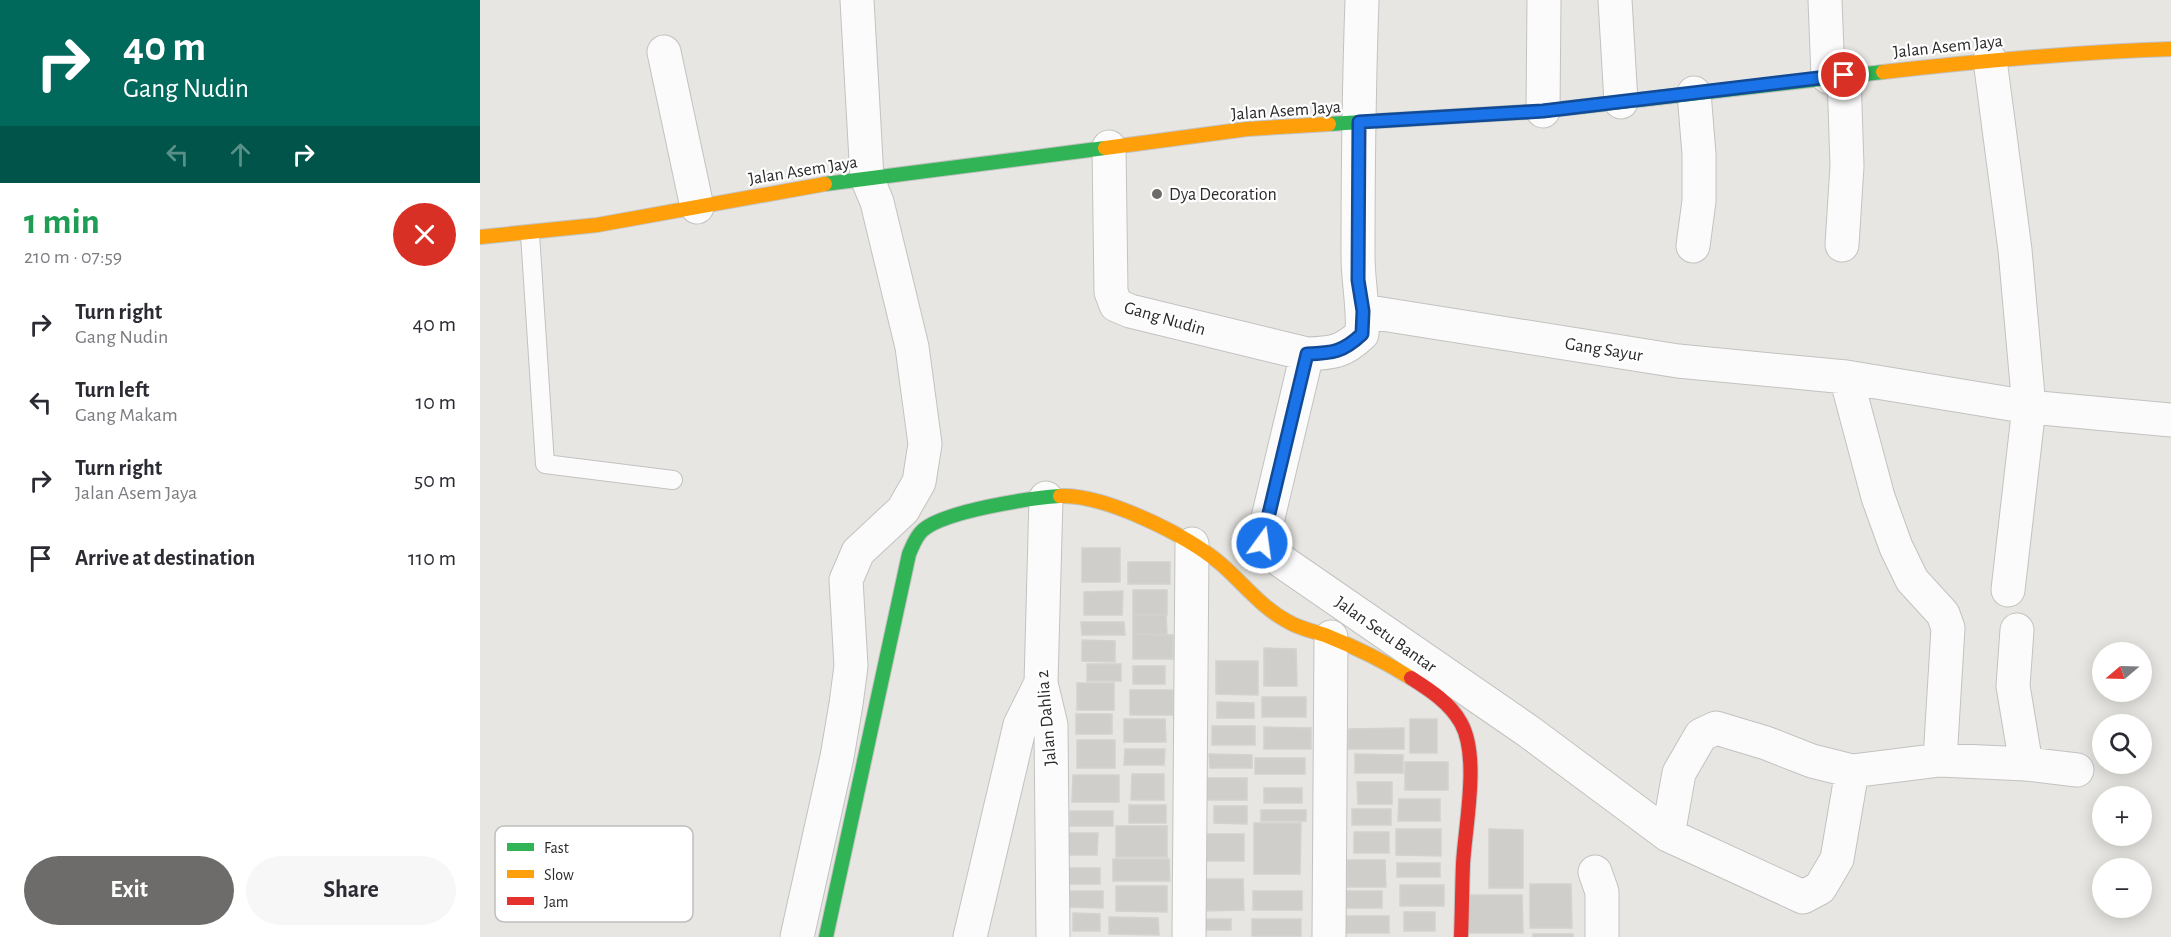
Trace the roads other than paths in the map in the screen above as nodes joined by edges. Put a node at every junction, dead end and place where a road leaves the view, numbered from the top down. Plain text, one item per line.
1 (857, 0) edge
2 (1362, 0) edge
3 (1544, 0) edge
4 (1615, 0) edge
5 (1825, 0) edge
6 (2171, 49) edge
7 (664, 52) dead end
8 (1990, 60) junction
9 (1836, 76) junction
10 (1694, 93) junction
11 (1621, 102) junction
12 (1543, 111) junction
13 (1359, 122) junction
14 (1108, 147) junction
15 (867, 178) junction
16 (697, 207) junction
17 (530, 234) junction
18 (480, 237) edge
19 (1842, 245) dead end
20 (1693, 246) dead end
21 (1363, 322) junction
22 (1307, 354) junction
23 (1846, 377) junction
24 (2029, 407) junction
25 (2171, 420) edge
26 (673, 480) dead end
27 (1046, 498) junction
28 (1192, 544) junction
29 (2008, 590) dead end
30 (2017, 630) dead end
31 (1330, 637) junction
32 (1041, 683) junction
33 (1940, 760) junction
34 (2026, 764) junction
35 (2077, 770) dead end
36 (1852, 771) junction
37 (1668, 835) junction
38 (1595, 872) dead end
39 (797, 937) edge
40 (826, 937) edge
41 (970, 937) edge
42 (1053, 937) edge
43 (1189, 937) edge
44 (1329, 937) edge
45 (1461, 937) edge
46 (1602, 937) edge

1 - 15 street
2 - 13 street
3 - 12 street
4 - 11 street
5 - 9 street
6 - 8 main road, Jalan Asem Jaya
7 - 16 street
8 - 9 main road, Jalan Asem Jaya
8 - 24 street
9 - 10 main road, Jalan Asem Jaya
9 - 19 street
10 - 11 main road, Jalan Asem Jaya
10 - 20 street
11 - 12 main road, Jalan Asem Jaya
12 - 13 main road, Jalan Asem Jaya
13 - 14 main road, Jalan Asem Jaya
13 - 21 street
14 - 15 main road, Jalan Asem Jaya
14 - 22 street, Gang Nudin
15 - 16 main road, Jalan Asem Jaya
15 - 39 street
16 - 17 main road, Jalan Asem Jaya
17 - 18 main road, Jalan Asem Jaya
17 - 26 lane
21 - 22 street, Gang Nudin
21 - 23 street, Gang Sayur
22 - 37 street, Jalan Setu Bantar
23 - 24 street, Gang Sayur
23 - 33 street
24 - 25 street, Gang Sayur
24 - 29 street
27 - 28 main road
27 - 32 street, Jalan Dahlia 2
27 - 40 main road
28 - 31 main road
28 - 43 street
30 - 34 street
31 - 44 street
31 - 45 main road
32 - 41 street
32 - 42 street, Jalan Dahlia 2
33 - 34 street
33 - 36 street
34 - 35 street
36 - 37 street
36 - 37 street
38 - 46 street

